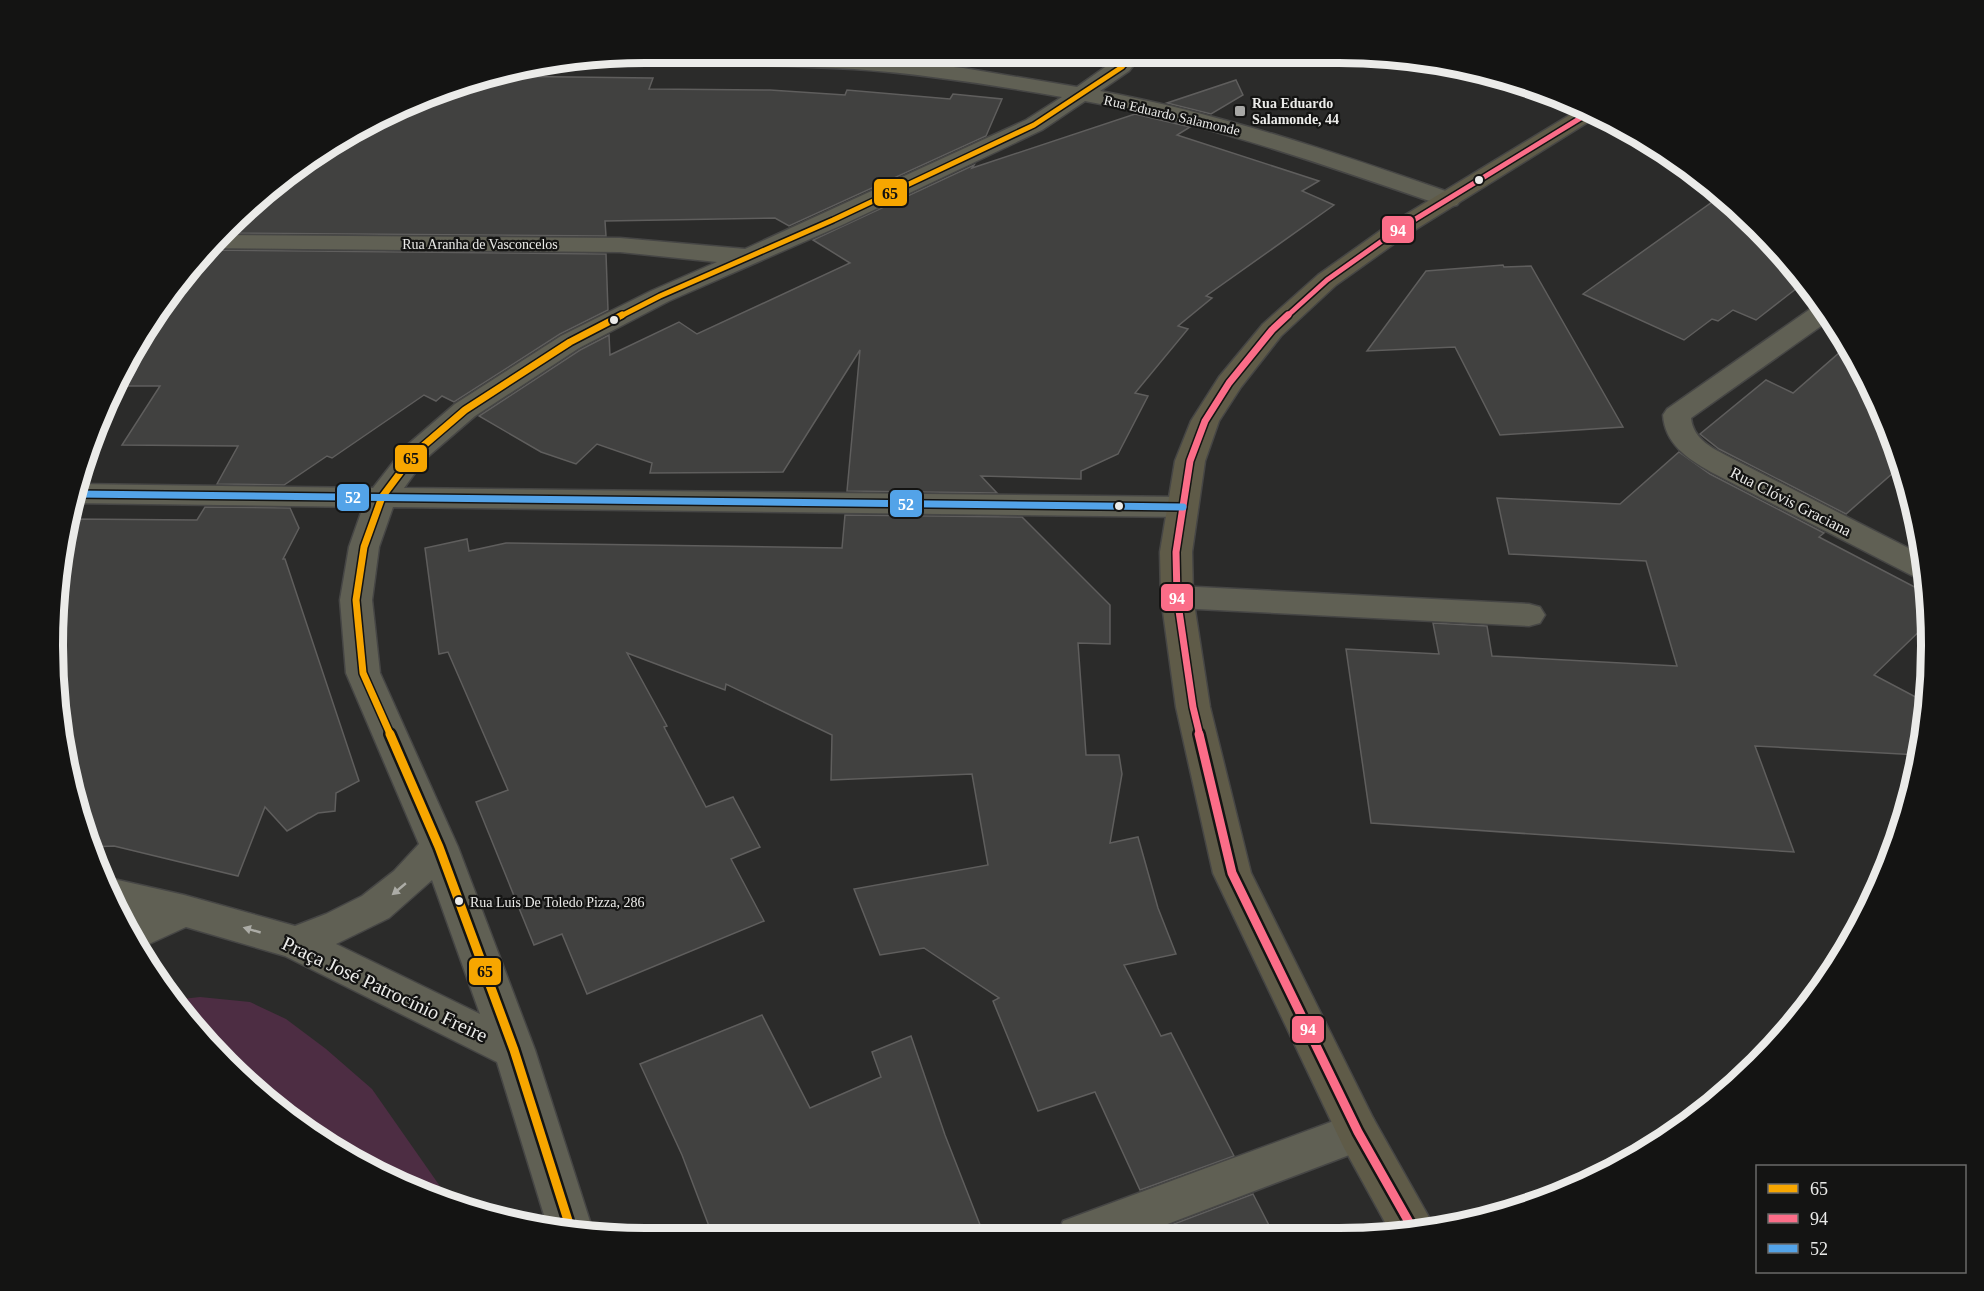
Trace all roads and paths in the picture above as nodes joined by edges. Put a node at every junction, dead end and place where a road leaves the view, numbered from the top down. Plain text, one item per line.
1 (836, 63) edge
2 (1125, 63) edge
3 (1082, 95) junction
4 (1583, 117) edge
5 (1449, 200) junction
6 (226, 242) edge
7 (747, 257) junction
8 (1819, 316) edge
9 (83, 494) edge
10 (382, 497) junction
11 (1183, 507) junction
12 (1915, 564) edge
13 (1177, 597) junction
14 (1529, 615) dead end
15 (439, 847) junction
16 (120, 896) edge
17 (184, 911) junction
18 (138, 932) edge
19 (295, 942) junction
20 (514, 1050) junction
21 (1358, 1132) junction
22 (569, 1223) edge
23 (1410, 1224) edge
24 (1100, 1228) edge

1 - 3 street, Rua Eduardo Salamonde
2 - 3 street
3 - 5 street, Rua Eduardo Salamonde
3 - 7 street
4 - 5 main road
5 - 11 main road
6 - 7 street, Rua Aranha de Vasconcelos
7 - 10 street
8 - 12 street, Rua Clóvis Graciana
9 - 10 street
10 - 11 street
10 - 15 street
11 - 13 main road
13 - 14 street
13 - 21 main road
15 -> 19 street
15 - 20 street
16 - 17 street, Praça José Patrocínio Freire
17 - 18 street
19 -> 17 street, Praça José Patrocínio Freire
19 - 20 street, Praça José Patrocínio Freire
20 - 22 street
21 - 23 main road
21 - 24 street

